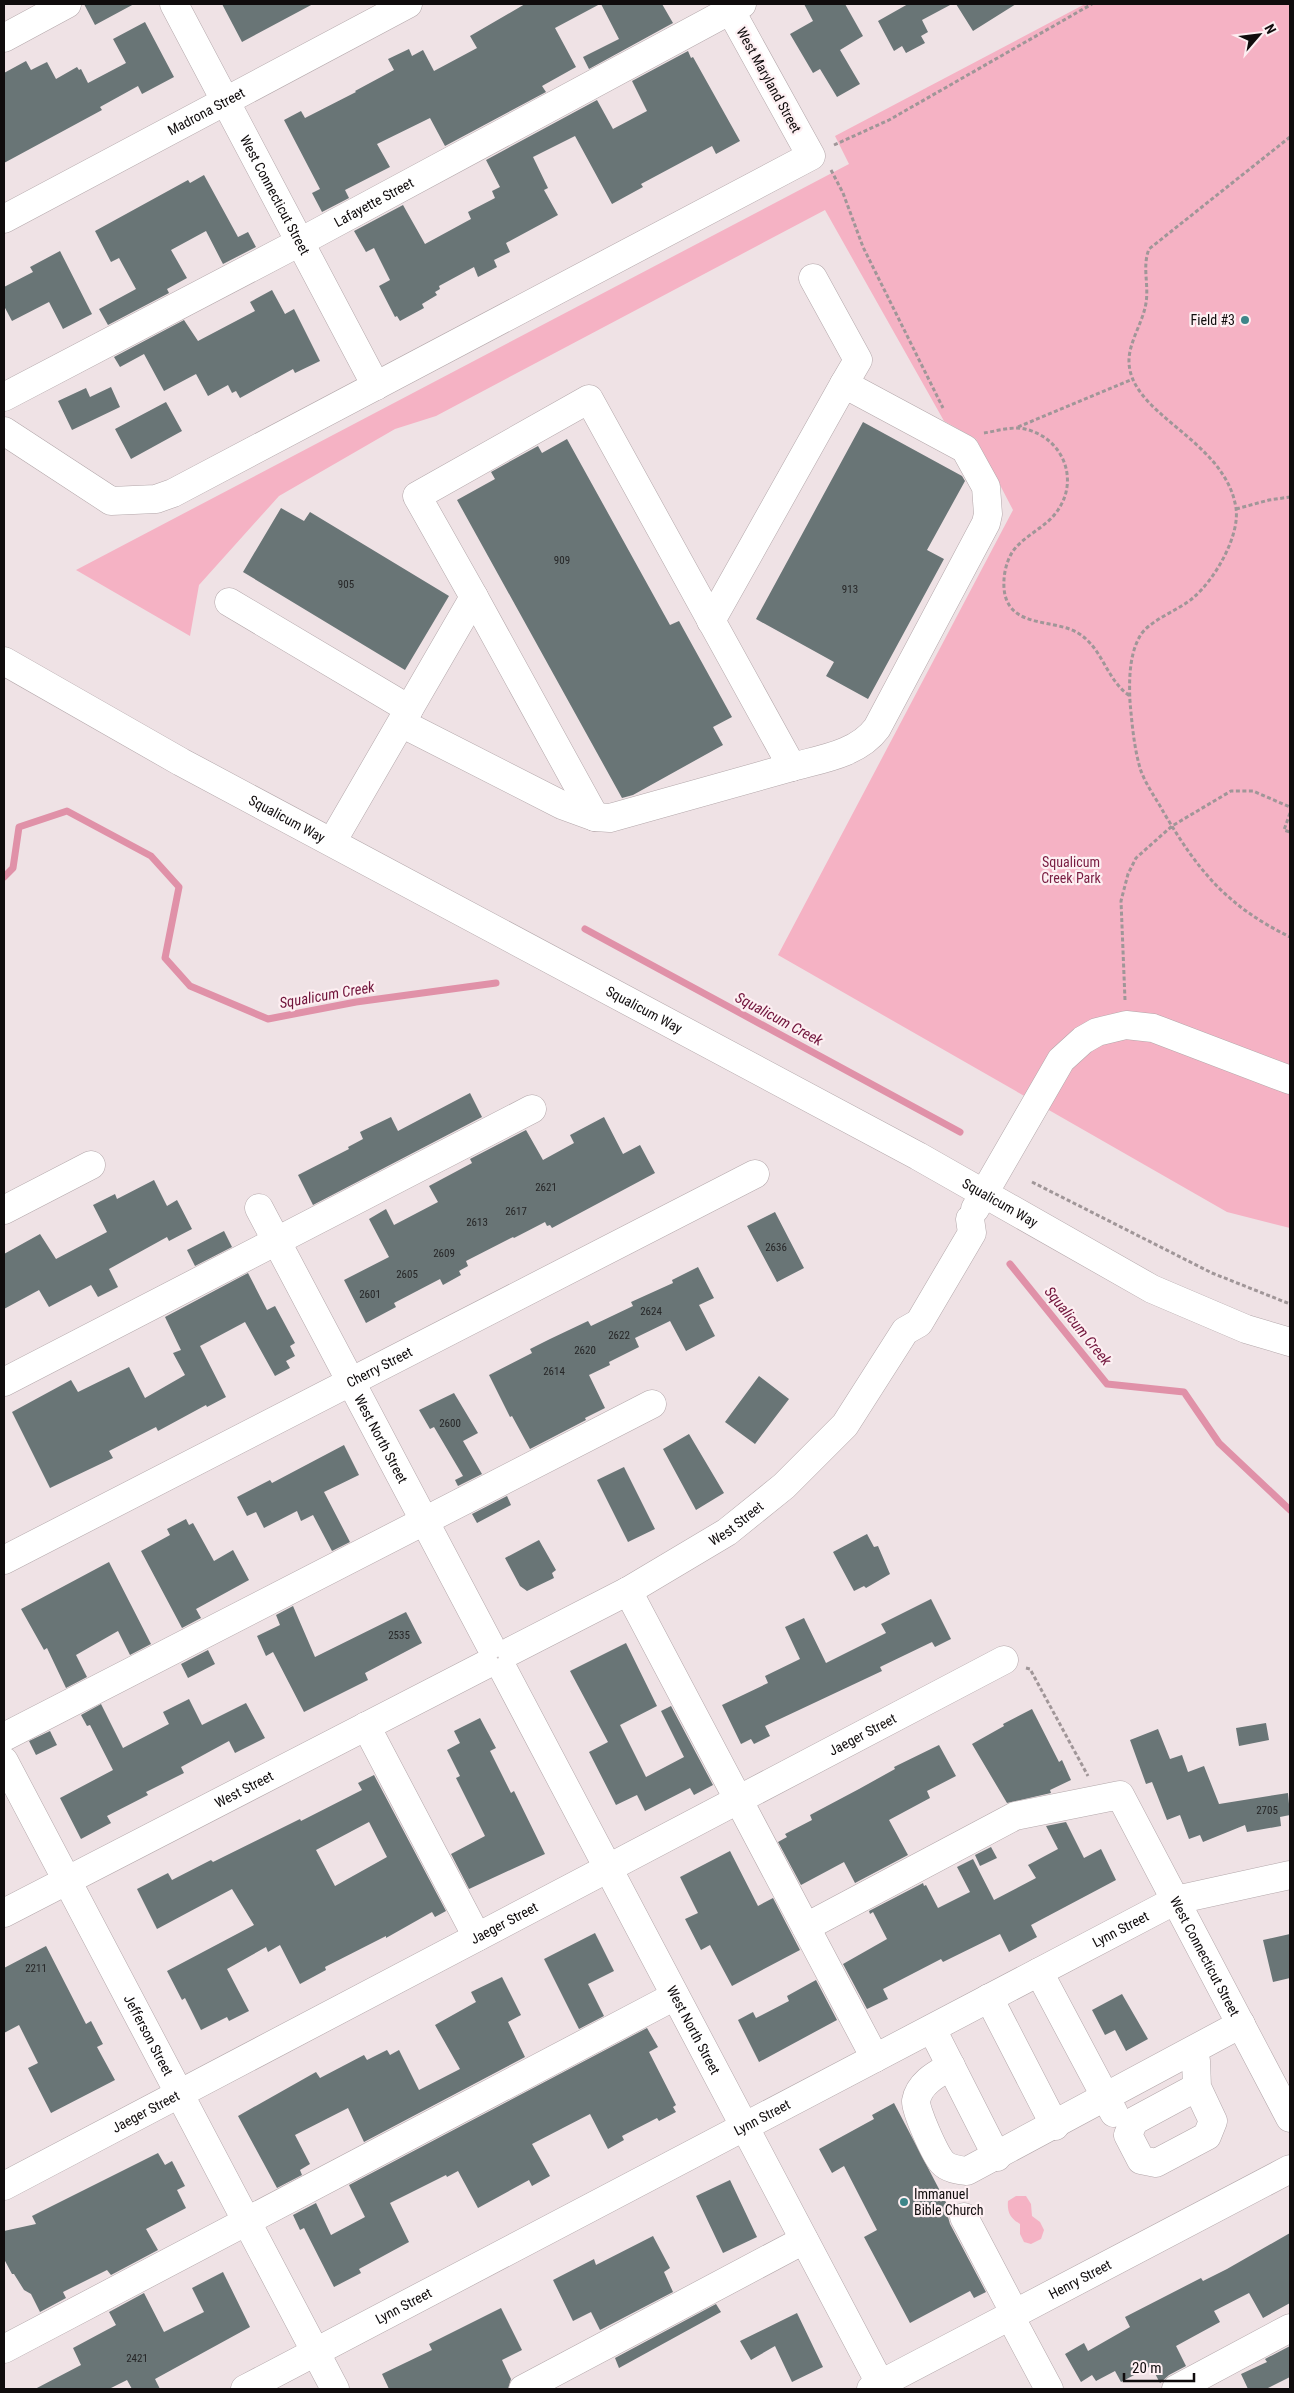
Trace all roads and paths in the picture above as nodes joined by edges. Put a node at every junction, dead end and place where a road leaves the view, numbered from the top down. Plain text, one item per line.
1 (67, 4) edge
2 (174, 4) edge
3 (408, 4) edge
4 (1092, 4) edge
5 (733, 6) edge
6 (4, 38) edge
7 (225, 101) junction
8 (1290, 137) edge
9 (811, 156) junction
10 (4, 219) edge
11 (300, 242) junction
12 (813, 278) dead end
13 (1133, 380) junction
14 (844, 384) junction
15 (376, 386) junction
16 (4, 397) edge
17 (1018, 428) dead end
18 (4, 431) edge
19 (1290, 497) edge
20 (1236, 509) junction
21 (474, 598) junction
22 (229, 602) dead end
23 (711, 621) junction
24 (4, 661) edge
25 (405, 716) junction
26 (792, 768) junction
27 (1290, 807) edge
28 (1290, 813) edge
29 (595, 817) junction
30 (1172, 826) junction
31 (1290, 832) edge
32 (332, 842) junction
33 (1290, 937) edge
34 (1125, 1009) dead end
35 (1290, 1080) edge
36 (532, 1109) dead end
37 (91, 1165) dead end
38 (755, 1174) dead end
39 (1032, 1182) dead end
40 (984, 1193) junction
41 (259, 1208) dead end
42 (4, 1210) edge
43 (277, 1241) junction
44 (1290, 1304) edge
45 (1290, 1342) edge
46 (4, 1382) edge
47 (351, 1382) junction
48 (652, 1404) dead end
49 (424, 1521) junction
50 (4, 1560) edge
51 (628, 1591) junction
52 (497, 1658) junction
53 (1004, 1660) joint
54 (366, 1726) junction
55 (4, 1737) edge
56 (4, 1761) edge
57 (1110, 1797) junction
58 (738, 1800) junction
59 (608, 1868) junction
60 (1290, 1875) edge
61 (67, 1881) junction
62 (1176, 1900) junction
63 (4, 1913) edge
64 (806, 1927) junction
65 (477, 1937) junction
66 (1039, 1972) junction
67 (675, 1996) junction
68 (989, 1998) junction
69 (1241, 2024) junction
70 (932, 2029) junction
71 (1192, 2051) junction
72 (875, 2058) junction
73 (951, 2066) junction
74 (1197, 2087) junction
75 (179, 2094) junction
76 (1105, 2098) junction
77 (1290, 2118) edge
78 (1134, 2121) junction
79 (1055, 2126) junction
80 (744, 2127) junction
81 (997, 2156) junction
82 (1290, 2169) edge
83 (4, 2186) edge
84 (964, 2217) dead end
85 (247, 2221) junction
86 (804, 2240) junction
87 (1013, 2315) junction
88 (1290, 2328) edge
89 (4, 2349) edge
90 (316, 2352) junction
91 (878, 2388) edge
92 (245, 2389) edge
93 (335, 2389) edge
94 (523, 2389) edge
95 (1049, 2389) edge
96 (1176, 2389) edge

1 - 6 street
2 - 7 street, West Connecticut Street
3 - 7 street, Madrona Street
4 - 9 path
5 - 9 street, West Maryland Street
5 - 11 street, Lafayette Street
7 - 10 street, Madrona Street
7 - 11 street, West Connecticut Street
8 - 13 path
9 - 15 street
11 - 15 street, West Connecticut Street
11 - 16 street, Lafayette Street
12 - 14 street
13 - 17 path
13 - 20 path
14 - 23 street
14 - 26 street
15 - 18 street
19 - 20 path
20 - 30 path
21 - 23 street
21 - 25 street
21 - 29 street
22 - 25 street
23 - 26 street
24 - 32 street, Squalicum Way
25 - 29 street
25 - 32 street
26 - 29 street
27 - 30 path
28 - 31 path
30 - 33 path
30 - 34 path
32 - 40 street, Squalicum Way
35 - 40 street, West Street
36 - 43 street
37 - 42 street
38 - 47 street, Cherry Street
39 - 44 path
40 - 45 street, Squalicum Way
40 - 51 street, West Street
41 - 43 street, West North Street
43 - 46 street
43 - 47 street, West North Street
47 - 49 street, West North Street
47 - 50 street, Cherry Street
48 - 49 street
49 - 52 street, West North Street
49 - 55 street
51 - 52 street, West Street
51 - 58 street
52 - 54 street, West Street
52 - 59 street, West North Street
53 - 57 path
53 - 58 street, Jaeger Street
54 - 61 street, West Street
54 - 65 street
56 - 61 street, Jefferson Street
57 - 62 street, West Connecticut Street
57 - 64 street
58 - 59 street, Jaeger Street
58 - 64 street
59 - 65 street, Jaeger Street
59 - 67 street, West North Street
60 - 62 street, Lynn Street
61 - 63 street, West Street
61 - 75 street, Jefferson Street
62 - 66 street, Lynn Street
62 - 69 street, West Connecticut Street
64 - 72 street
65 - 75 street, Jaeger Street
66 - 68 street, Lynn Street
66 - 76 street
67 - 80 street, West North Street
67 - 85 street
68 - 70 street, Lynn Street
68 - 79 street
69 - 71 street
69 - 77 street, West Connecticut Street
70 - 72 street, Lynn Street
70 - 73 street
71 - 74 street
71 - 76 street
72 - 80 street, Lynn Street
73 - 81 street
73 - 81 street
74 - 78 street
74 - 78 street
75 - 83 street, Jaeger Street
75 - 85 street, Jefferson Street
76 - 78 street
76 - 79 street
79 - 81 street
80 - 86 street, West North Street
80 - 90 street, Lynn Street
82 - 87 street, Henry Street
84 - 87 street
85 - 89 street
85 - 90 street, Jefferson Street
86 - 91 street, West North Street
86 - 94 street
87 - 91 street, Henry Street
87 - 95 street
88 - 96 street
90 - 92 street, Lynn Street
90 - 93 street, Jefferson Street

